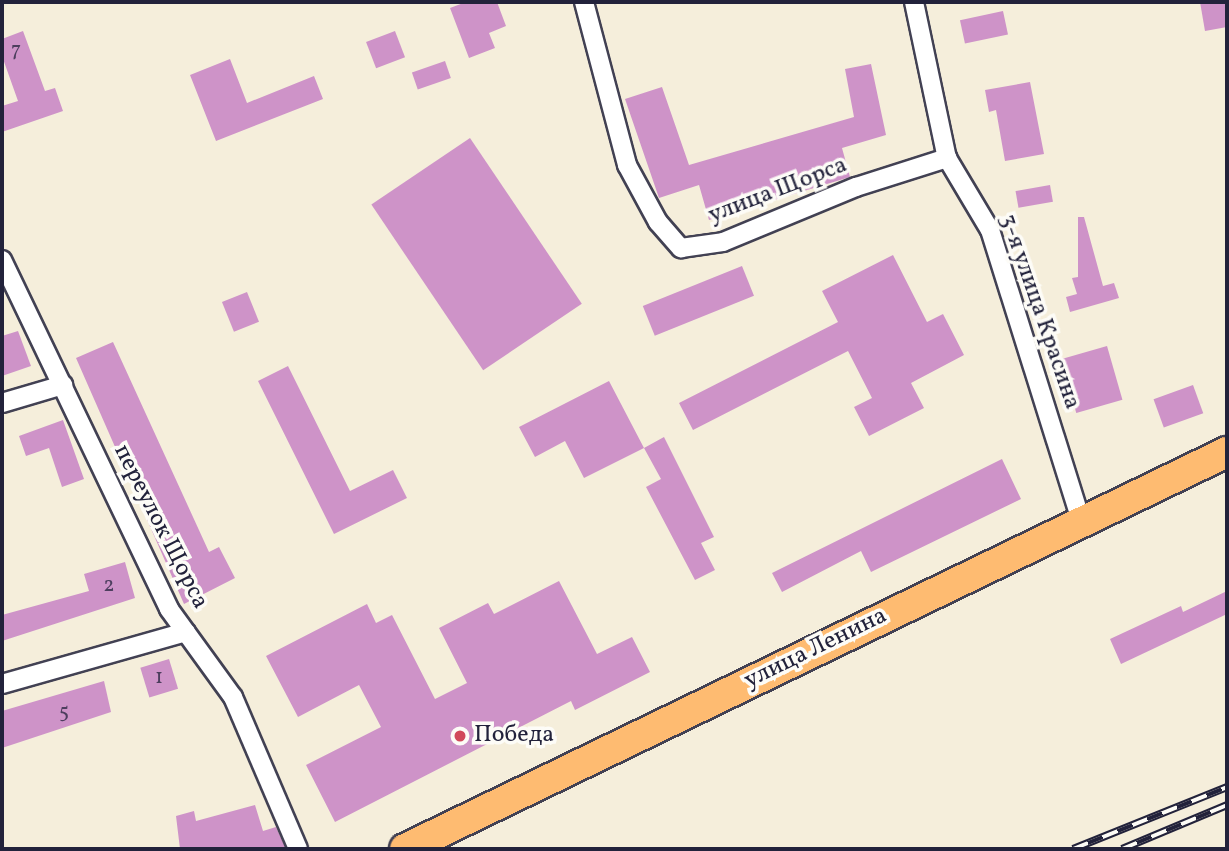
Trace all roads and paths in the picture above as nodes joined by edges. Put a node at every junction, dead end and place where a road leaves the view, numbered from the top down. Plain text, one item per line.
1 (584, 2) edge
2 (914, 2) edge
3 (947, 158) junction
4 (2, 260) edge
5 (63, 385) junction
6 (2, 403) edge
7 (1227, 452) edge
8 (1081, 520) junction
9 (186, 632) junction
10 (2, 684) edge
11 (298, 849) edge
12 (405, 849) edge

1 - 3 street, улица Щорса
2 - 3 street, 3-я улица Красина
3 - 8 street, 3-я улица Красина
4 - 5 street, переулок Щорса
5 - 6 street
5 - 9 street, переулок Щорса
7 - 8 main road, улица Ленина
8 - 12 main road, улица Ленина
9 - 10 street
9 - 11 street, переулок Щорса

